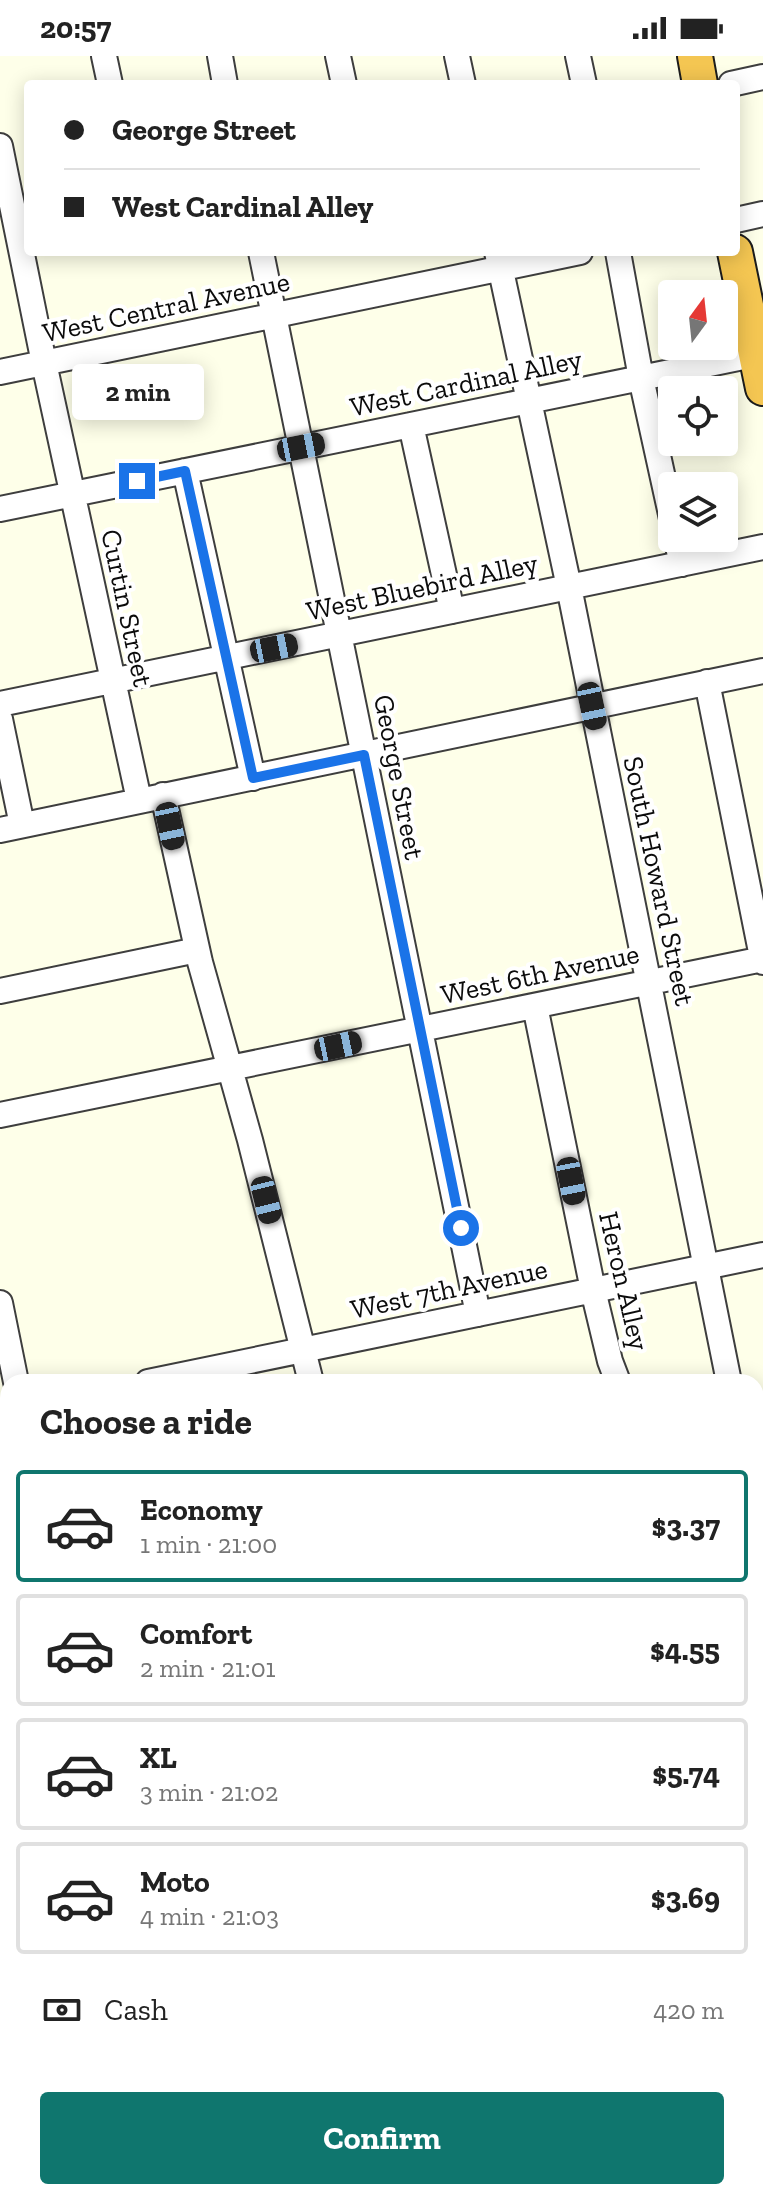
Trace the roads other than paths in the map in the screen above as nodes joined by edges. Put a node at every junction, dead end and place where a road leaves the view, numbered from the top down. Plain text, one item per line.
1 (104, 56) edge
2 (220, 56) edge
3 (338, 56) edge
4 (457, 56) edge
5 (578, 56) edge
6 (695, 56) edge
7 (763, 77) edge
8 (109, 80) edge
9 (224, 80) edge
10 (343, 80) edge
11 (462, 80) edge
12 (583, 80) edge
13 (699, 80) edge
14 (740, 82) edge
15 (0, 146) edge
16 (763, 214) edge
17 (740, 219) edge
18 (15, 234) edge
19 (262, 256) edge
20 (540, 256) edge
21 (619, 256) edge
22 (736, 256) edge
23 (499, 260) edge
24 (274, 315) junction
25 (760, 353) edge
26 (44, 363) junction
27 (0, 372) edge
28 (641, 378) junction
29 (763, 388) edge
30 (528, 401) junction
31 (411, 425) junction
32 (301, 447) junction
33 (185, 471) junction
34 (662, 472) edge
35 (72, 494) junction
36 (0, 509) edge
37 (763, 547) edge
38 (679, 552) edge
39 (682, 564) junction
40 (569, 587) junction
41 (452, 611) junction
42 (340, 634) junction
43 (225, 658) junction
44 (763, 671) edge
45 (112, 681) junction
46 (707, 682) junction
47 (0, 704) edge
48 (592, 706) junction
49 (0, 719) edge
50 (364, 755) junction
51 (253, 778) junction
52 (163, 795) junction
53 (139, 800) junction
54 (11, 828) edge
55 (197, 950) junction
56 (763, 960) edge
57 (649, 983) junction
58 (0, 991) edge
59 (535, 1006) junction
60 (419, 1030) junction
61 (229, 1069) junction
62 (0, 1115) edge
63 (763, 1255) edge
64 (707, 1266) junction
65 (593, 1290) junction
66 (1, 1309) edge
67 (478, 1314) junction
68 (304, 1350) junction
69 (14, 1374) edge
70 (187, 1374) edge
71 (309, 1374) edge
72 (615, 1374) edge
73 (727, 1374) edge

1 - 8 street
2 - 9 street
3 - 10 street
4 - 11 street
5 - 12 street
6 - 13 highway
7 - 14 street
15 - 18 street, Curtin Street
16 - 17 street
18 - 26 street, Curtin Street
19 - 24 street, George Street
20 - 23 street, West Central Avenue
21 - 28 street
22 - 25 highway
23 - 24 street, West Central Avenue
23 - 30 street, South Howard Street
24 - 26 street, West Central Avenue
24 - 32 street, George Street
25 - 28 street, West Cardinal Alley
25 - 29 highway
26 - 27 street, West Central Avenue
26 - 35 street, Curtin Street
28 - 30 street, West Cardinal Alley
28 - 34 street
30 - 31 street, West Cardinal Alley
30 - 40 street, South Howard Street
31 - 32 street, West Cardinal Alley
31 - 41 street
32 - 33 street, West Cardinal Alley
32 - 42 street, George Street
33 - 35 street, West Cardinal Alley
33 - 43 street
35 - 36 street, West Cardinal Alley
35 - 45 street, Curtin Street
37 - 39 street, West Bluebird Alley
38 - 39 street
39 - 40 street, West Bluebird Alley
40 - 41 street, West Bluebird Alley
40 - 48 street, South Howard Street
41 - 42 street, West Bluebird Alley
42 - 43 street, West Bluebird Alley
42 - 50 street, George Street
43 - 45 street, West Bluebird Alley
43 - 51 street
44 - 46 street
45 - 47 street, West Bluebird Alley
45 - 53 street, Curtin Street
46 - 48 street
46 - 56 street
48 - 50 street
48 - 57 street, South Howard Street
49 - 54 street
50 - 51 street
50 - 60 street, George Street
51 - 52 street
52 - 53 street
52 - 55 street
53 - 54 street
55 - 58 street
55 - 61 street
56 - 57 street, West 6th Avenue
57 - 59 street, West 6th Avenue
57 - 64 street, South Howard Street
59 - 60 street, West 6th Avenue
59 - 65 street, Heron Alley
60 - 61 street, West 6th Avenue
60 - 67 street, George Street
61 - 62 street, West 6th Avenue
61 - 68 street
63 - 64 street, West 7th Avenue
64 - 65 street, West 7th Avenue
64 - 73 street, South Howard Street
65 - 67 street, West 7th Avenue
65 - 72 street, Heron Alley
66 - 69 street
67 - 68 street, West 7th Avenue
68 - 70 street, West 7th Avenue
68 - 71 street

